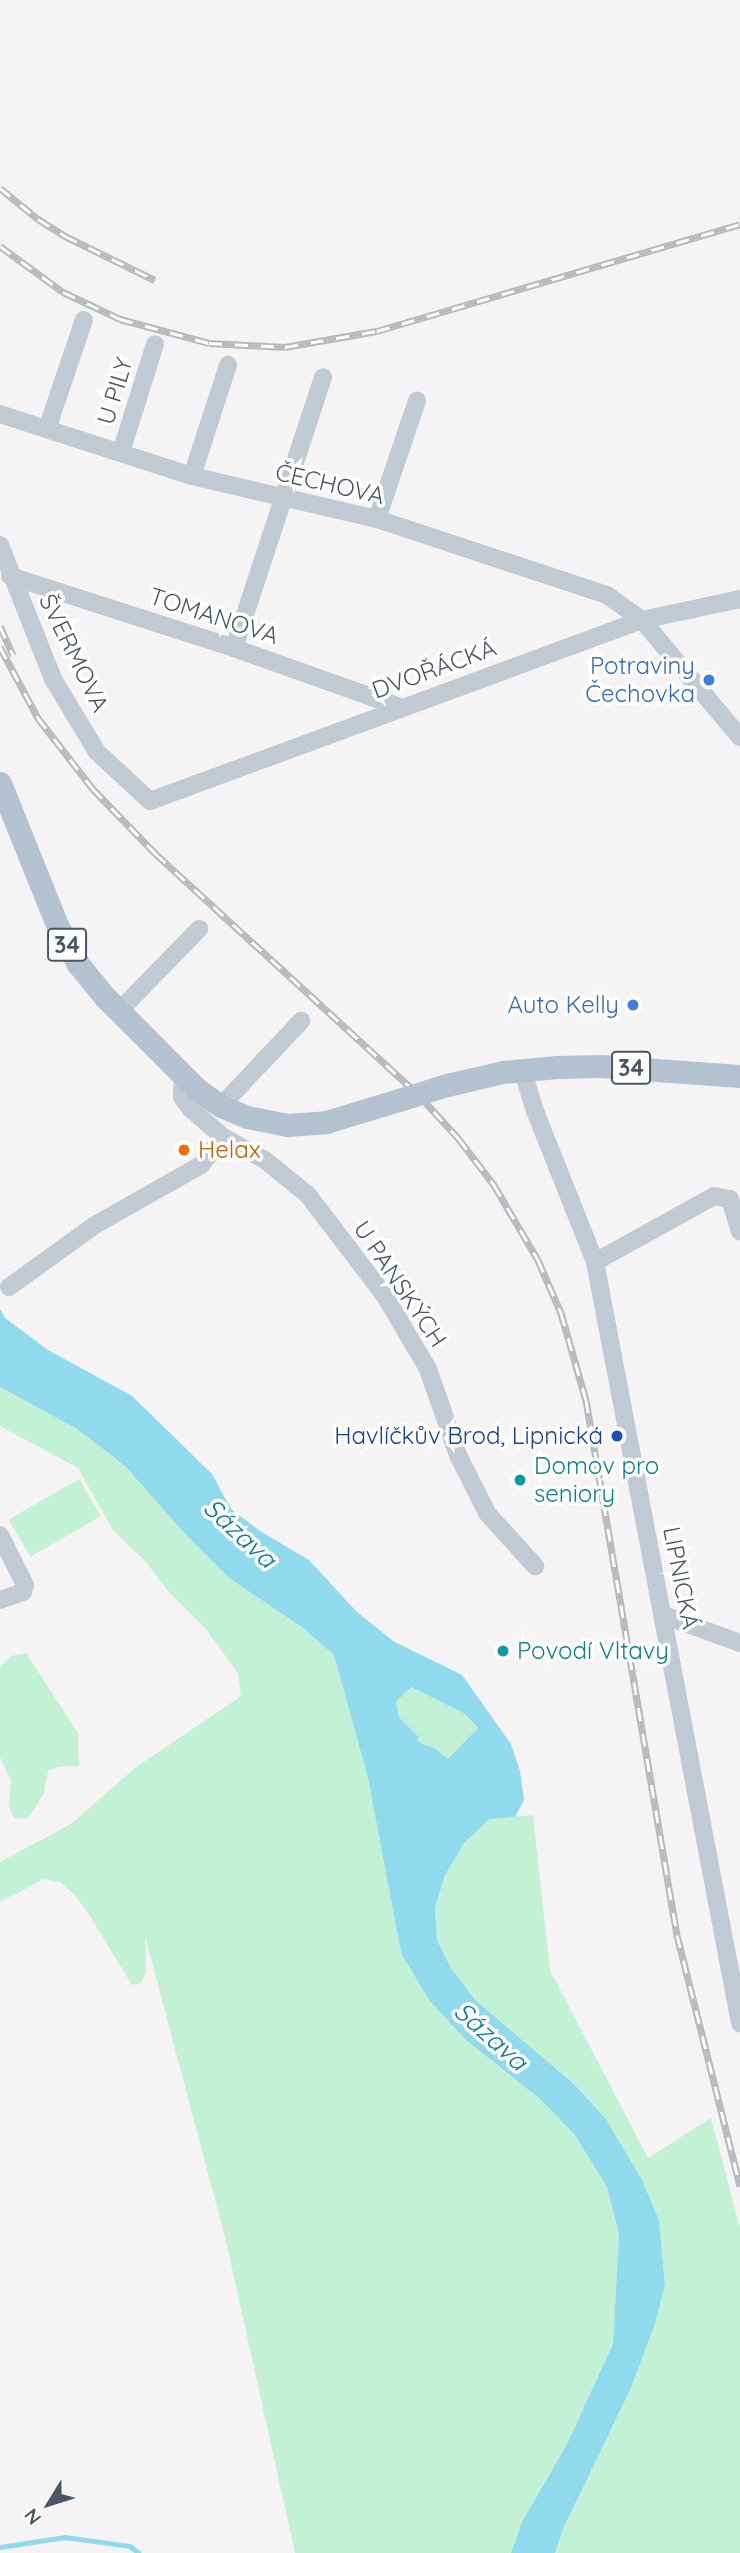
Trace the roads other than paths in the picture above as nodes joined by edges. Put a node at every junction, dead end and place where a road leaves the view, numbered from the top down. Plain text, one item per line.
1 (84, 320) dead end
2 (155, 344) dead end
3 (228, 365) dead end
4 (323, 376) dead end
5 (417, 401) dead end
6 (0, 414) edge
7 (47, 429) junction
8 (121, 453) junction
9 (192, 476) junction
10 (284, 499) junction
11 (377, 519) junction
12 (0, 545) edge
13 (10, 576) junction
14 (740, 599) edge
15 (642, 620) junction
16 (234, 648) junction
17 (400, 707) junction
18 (740, 737) edge
19 (0, 783) edge
20 (150, 802) joint
21 (200, 929) dead end
22 (119, 1011) junction
23 (301, 1021) dead end
24 (522, 1069) junction
25 (183, 1076) junction
26 (740, 1076) edge
27 (221, 1107) junction
28 (223, 1137) junction
29 (740, 1232) edge
30 (595, 1262) junction
31 (9, 1287) dead end
32 (0, 1535) edge
33 (535, 1566) dead end
34 (0, 1600) edge
35 (663, 1615) junction
36 (740, 1643) edge
37 (740, 2023) edge

1 - 7 street
2 - 8 street, U PILY
3 - 9 street
4 - 10 street
5 - 11 street
6 - 7 street, ČECHOVA
7 - 8 street, ČECHOVA
8 - 9 street, ČECHOVA
9 - 10 street, ČECHOVA
10 - 11 street, ČECHOVA
10 - 16 street
11 - 15 street, ČECHOVA
12 - 13 street, ŠVERMOVA
13 - 16 street, TOMANOVA
13 - 20 street, ŠVERMOVA
14 - 15 street, DVOŘÁCKÁ
15 - 17 street, DVOŘÁCKÁ
15 - 18 street, ČECHOVA
16 - 17 street, TOMANOVA
17 - 20 street, DVOŘÁCKÁ
19 - 22 main road, 34
21 - 22 street
22 - 25 main road, 34
23 - 27 street
24 - 26 main road, 34
24 - 27 main road, 34, bridge
24 - 30 street, LIPNICKÁ
25 - 27 main road, 34
25 - 28 street, U PANSKÝCH
28 - 31 street
28 - 33 street, U PANSKÝCH
29 - 30 street
30 - 35 street, LIPNICKÁ
32 - 34 street
35 - 36 street
35 - 37 street, LIPNICKÁ

